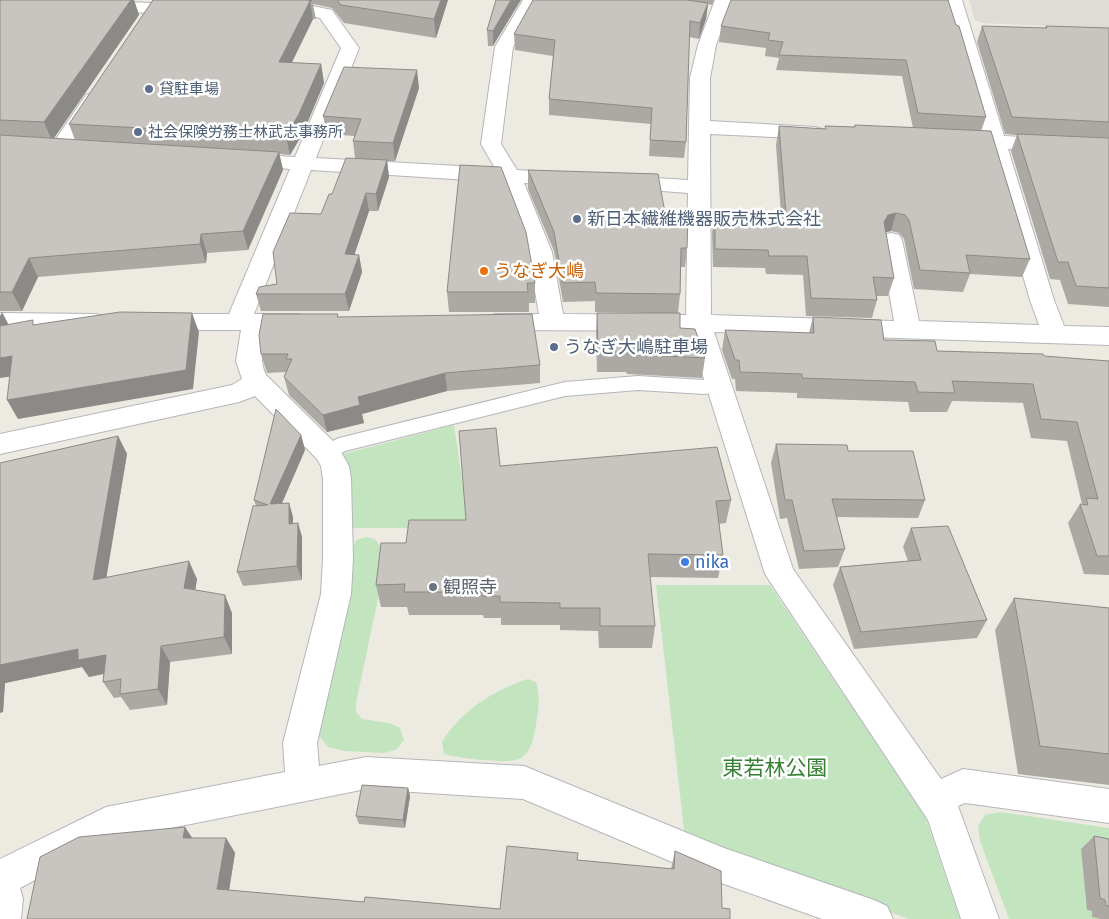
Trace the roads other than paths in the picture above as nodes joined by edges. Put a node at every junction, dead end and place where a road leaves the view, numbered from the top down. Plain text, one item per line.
1 (257, 0) edge
2 (532, 0) edge
3 (953, 0) edge
4 (76, 4) edge
5 (715, 8) edge
6 (152, 11) edge
7 (101, 86) edge
8 (700, 127) junction
9 (838, 134) edge
10 (936, 139) edge
11 (995, 142) junction
12 (1109, 148) edge
13 (59, 149) edge
14 (224, 159) edge
15 (302, 163) junction
16 (510, 176) junction
17 (699, 187) junction
18 (891, 240) dead end
19 (0, 321) edge
20 (247, 322) junction
21 (325, 322) edge
22 (472, 322) edge
23 (551, 323) junction
24 (700, 323) junction
25 (908, 330) junction
26 (1055, 334) junction
27 (1109, 336) edge
28 (257, 382) junction
29 (718, 386) junction
30 (0, 444) edge
31 (327, 452) junction
32 (303, 785) junction
33 (934, 800) junction
34 (1109, 806) edge
35 (0, 879) edge
36 (2, 919) edge
37 (874, 919) edge
38 (980, 919) edge

1 - 15 street
2 - 16 street
3 - 11 street
4 - 6 street
5 - 8 street
7 - 13 street
8 - 9 street
8 - 17 street
10 - 11 street
11 - 12 street
11 - 26 street
14 - 15 street
15 - 16 street
15 - 20 street
16 - 17 street
16 - 23 street
17 - 24 street
18 - 25 street
19 - 20 street
20 - 21 street
20 - 28 street
22 - 23 street
23 - 24 street
24 - 25 street
24 - 29 street
25 - 26 street
26 - 27 street
28 - 30 street
28 - 31 street
29 - 31 lane
29 - 33 street
31 - 32 street
32 - 35 street
32 - 37 street
33 - 34 street
33 - 38 street
35 - 36 street

